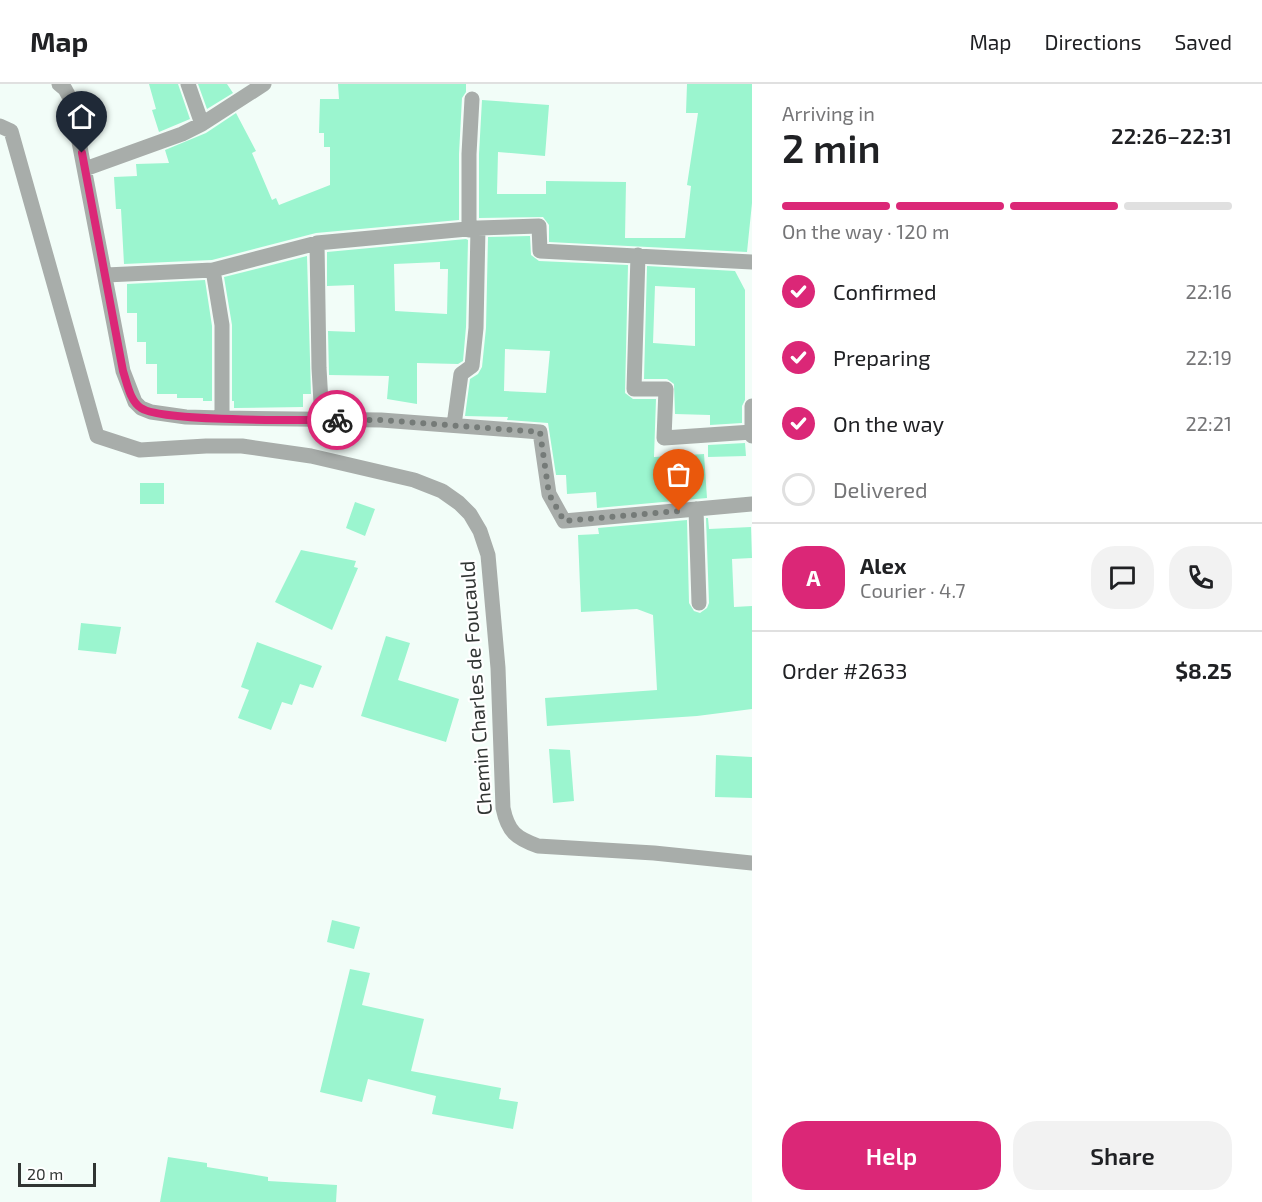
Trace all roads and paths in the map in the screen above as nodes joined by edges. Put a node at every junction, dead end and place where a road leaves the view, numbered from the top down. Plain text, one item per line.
1 (59, 84) edge
2 (188, 84) edge
3 (264, 84) edge
4 (472, 99) dead end
5 (202, 124) junction
6 (0, 126) edge
7 (85, 169) junction
8 (473, 229) junction
9 (318, 243) junction
10 (638, 255) junction
11 (752, 262) edge
12 (213, 270) junction
13 (106, 275) junction
14 (752, 406) edge
15 (222, 418) junction
16 (322, 420) junction
17 (454, 425) junction
18 (752, 434) edge
19 (752, 504) edge
20 (696, 509) junction
21 (699, 603) dead end
22 (752, 863) edge

1 - 7 street
2 - 5 street
3 - 5 street
4 - 8 street
5 - 7 street
6 - 22 street, Chemin Charles de Foucauld
7 - 13 street
8 - 9 street
8 - 10 street
8 - 17 street
9 - 12 street
9 - 16 street
10 - 11 street
10 - 18 street
12 - 13 street
12 - 15 street
13 - 15 street
14 - 18 street
15 - 16 street
16 - 17 street
17 - 20 street
19 - 20 street
20 - 21 street

